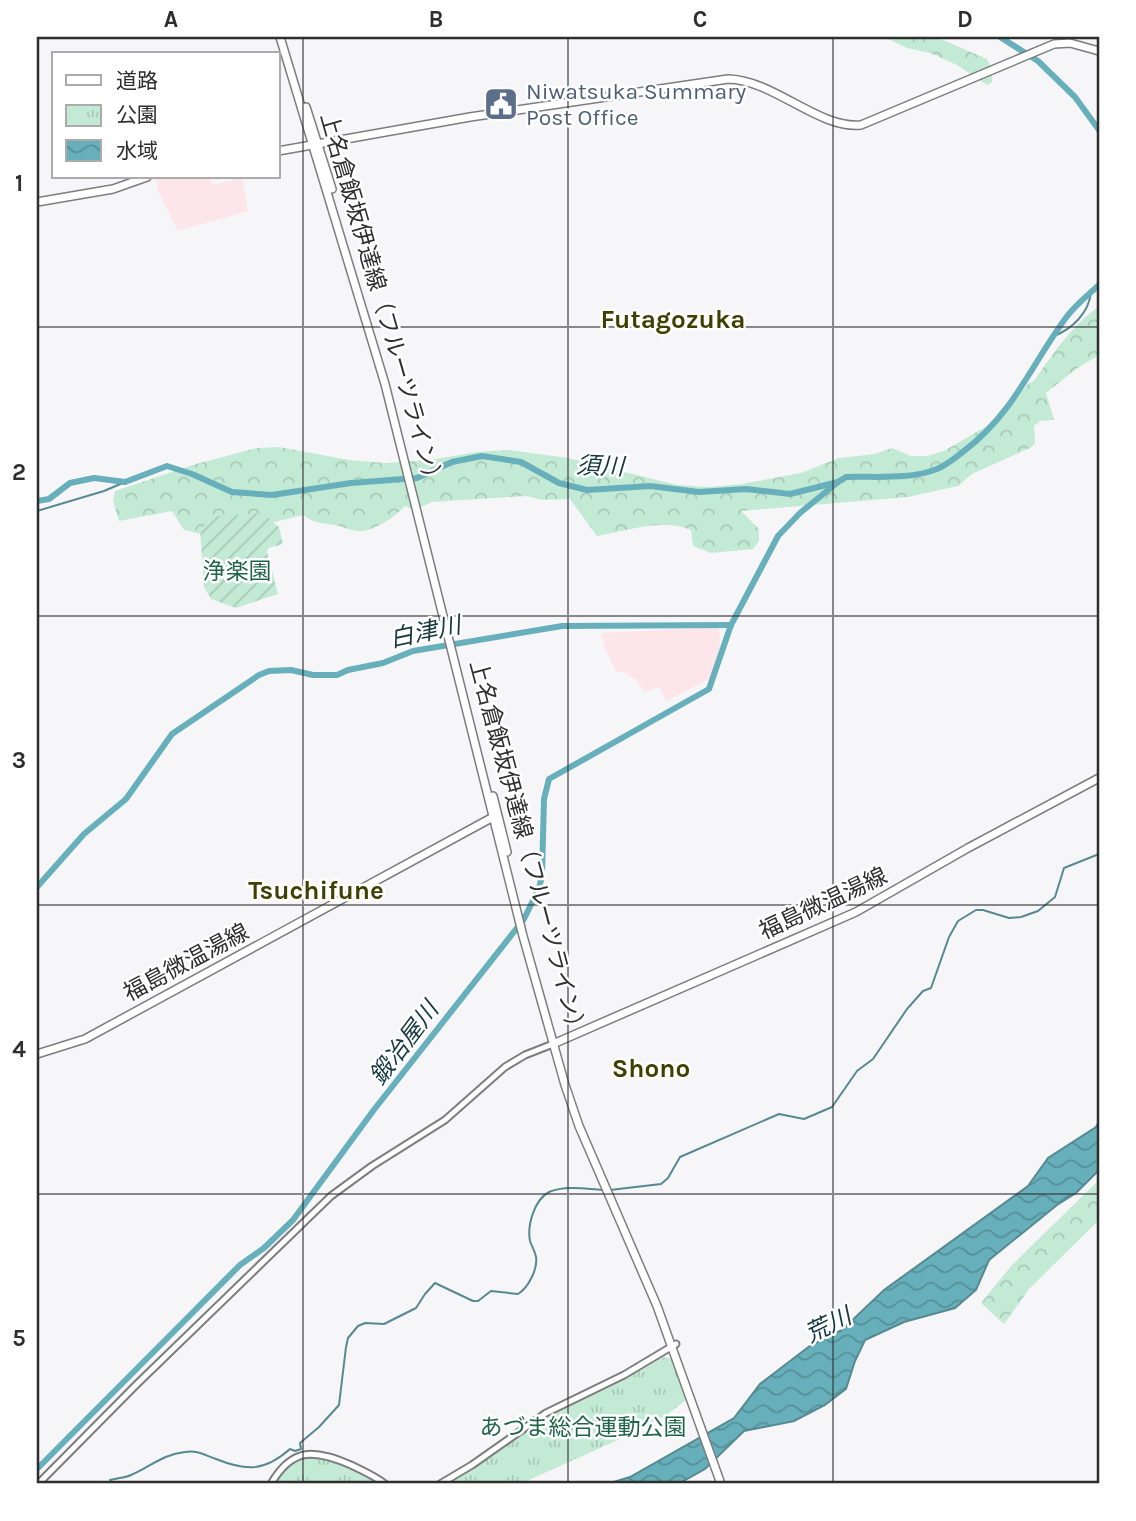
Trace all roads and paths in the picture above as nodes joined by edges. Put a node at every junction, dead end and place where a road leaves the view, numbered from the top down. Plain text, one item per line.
1 (280, 37) edge
2 (1099, 51) edge
3 (315, 144) junction
4 (280, 151) edge
5 (144, 178) edge
6 (37, 202) edge
7 (1099, 778) edge
8 (496, 816) junction
9 (555, 1043) junction
10 (37, 1054) edge
11 (674, 1345) junction
12 (38, 1484) edge
13 (271, 1484) edge
14 (385, 1484) edge
15 (440, 1484) edge
16 (722, 1484) edge

1 - 3 main road, 上名倉飯坂伊達線（フルーツライン）
2 - 3 main road
3 - 4 main road
3 - 8 main road, 上名倉飯坂伊達線（フルーツライン）
5 - 6 main road
7 - 9 main road, 福島微温湯線
8 - 9 main road, 上名倉飯坂伊達線（フルーツライン）
8 - 10 main road, 福島微温湯線
9 - 11 main road, 上名倉飯坂伊達線（フルーツライン）
9 - 12 street
11 - 15 street
11 - 16 main road, 上名倉飯坂伊達線（フルーツライン）
13 - 14 street

